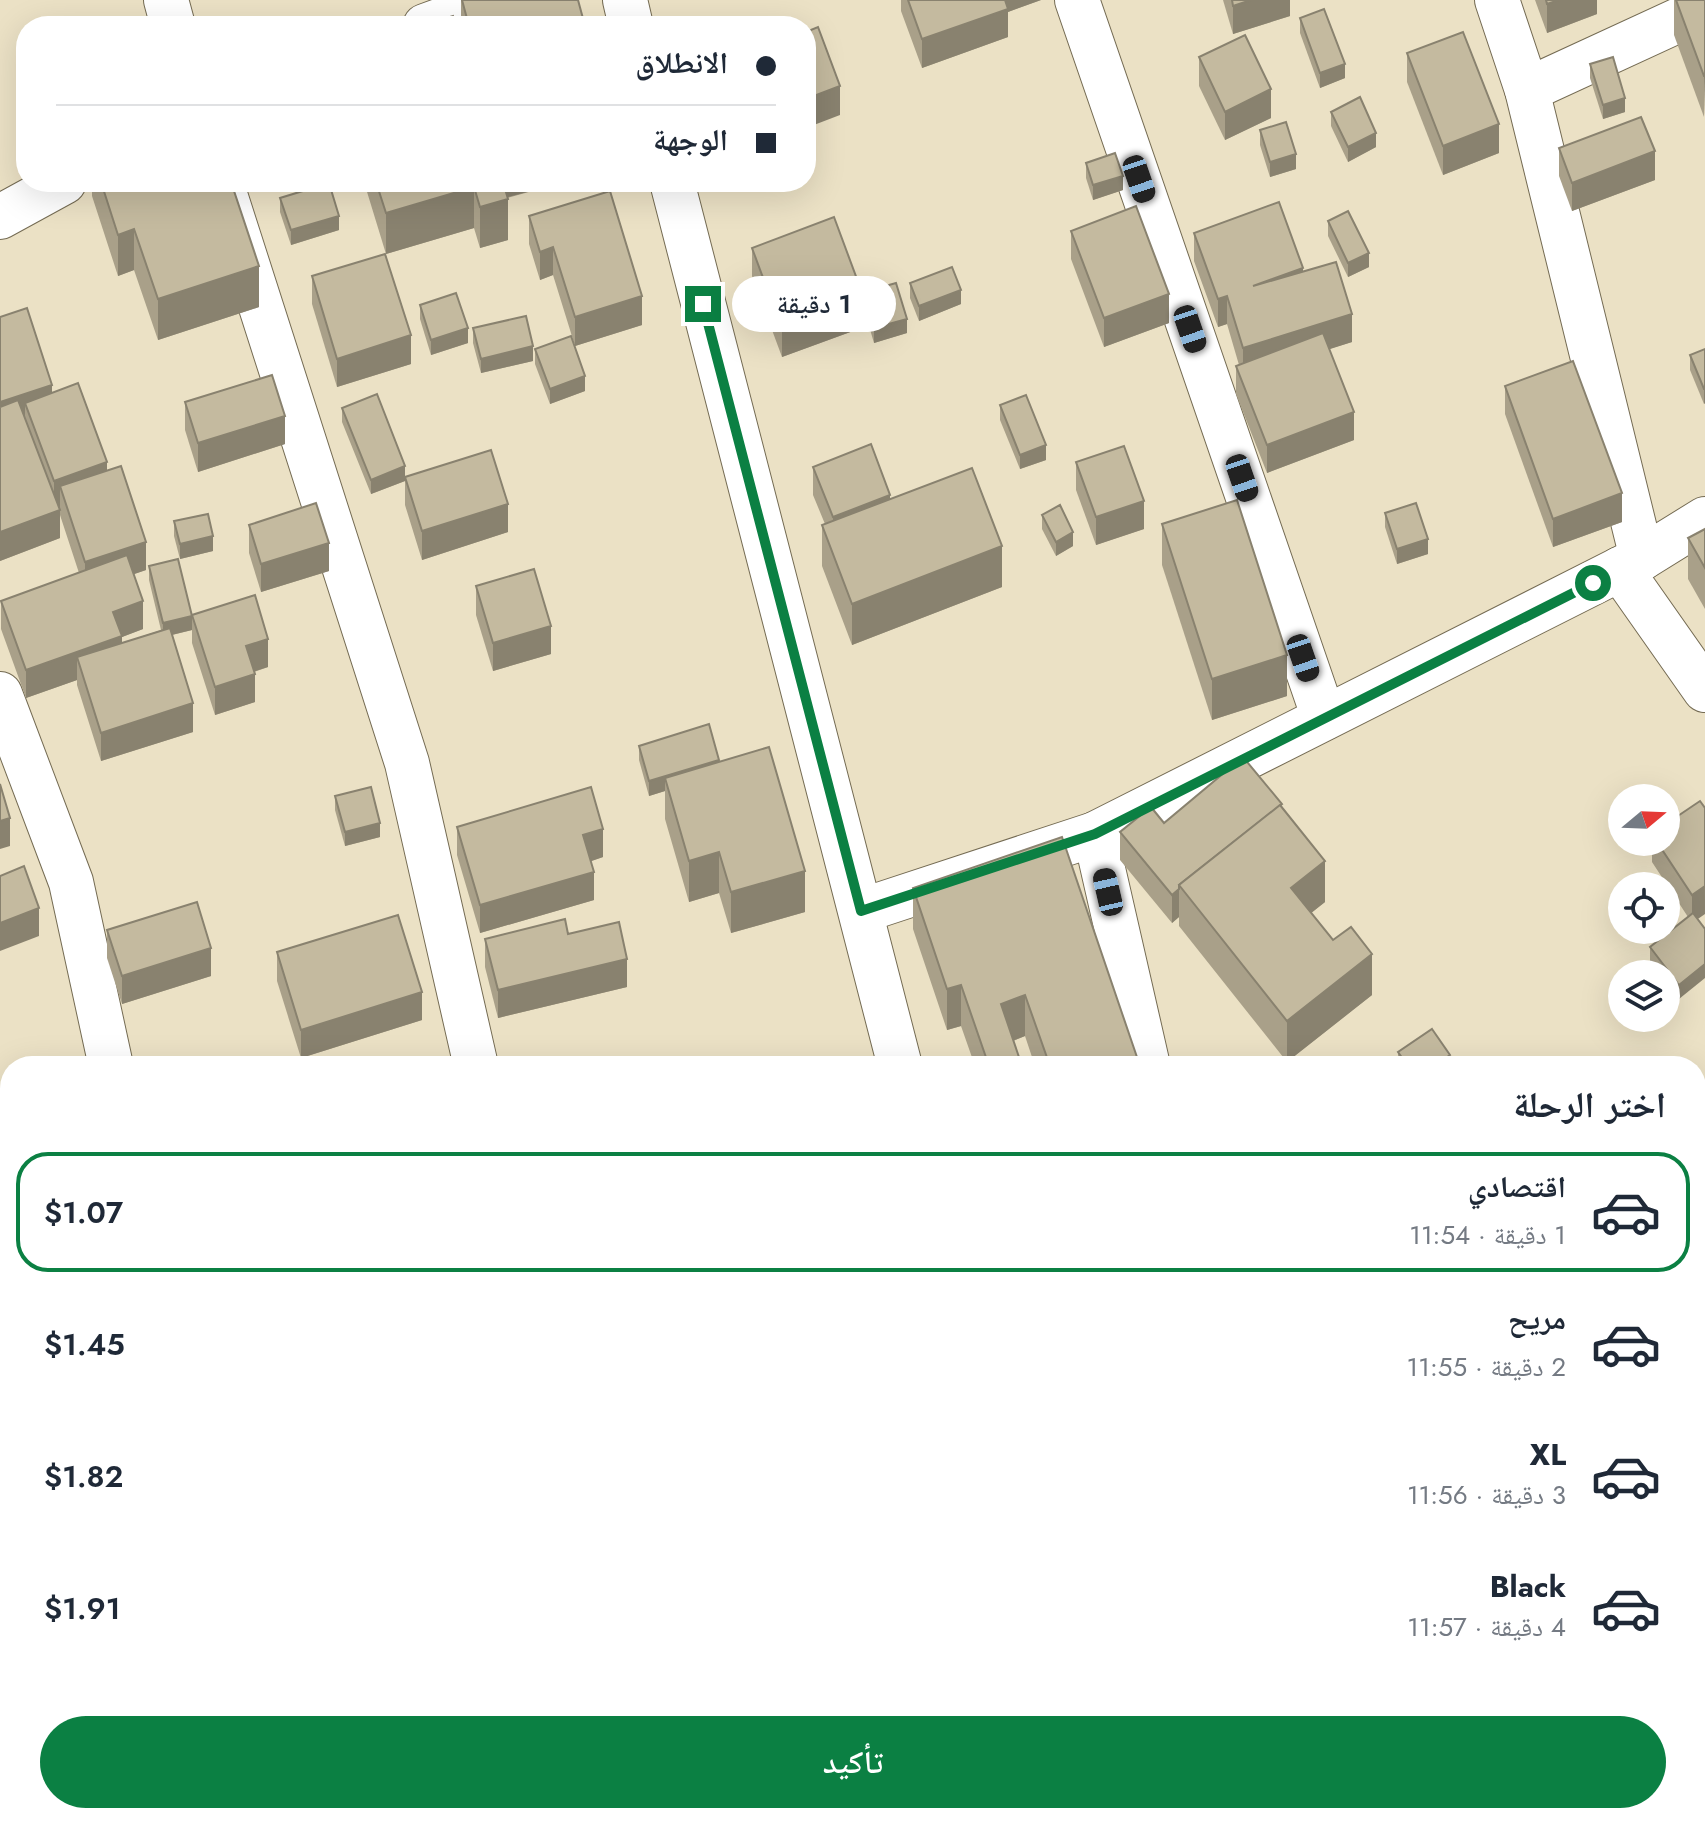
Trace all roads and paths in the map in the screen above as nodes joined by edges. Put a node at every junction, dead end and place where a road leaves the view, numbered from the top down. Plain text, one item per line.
1 (496, 0) edge
2 (1077, 0) edge
3 (1497, 0) edge
4 (1705, 8) edge
5 (452, 16) edge
6 (1527, 90) junction
7 (46, 192) edge
8 (224, 192) edge
9 (675, 192) edge
10 (0, 217) edge
11 (1705, 519) edge
12 (1631, 563) junction
13 (1705, 690) edge
14 (0, 694) edge
15 (1324, 718) junction
16 (1095, 834) junction
17 (71, 882) junction
18 (28, 896) edge
19 (861, 911) junction
20 (109, 1056) edge
21 (474, 1056) edge
22 (897, 1056) edge
23 (1146, 1056) edge

1 - 5 street
2 - 15 street
3 - 6 street
4 - 6 street
6 - 12 street
7 - 10 street
8 - 21 street
9 - 19 street
11 - 12 street
12 - 13 street
12 - 15 street
14 - 17 street
15 - 16 street
16 - 19 street
16 - 23 street
17 - 18 street
17 - 20 street
19 - 22 street

